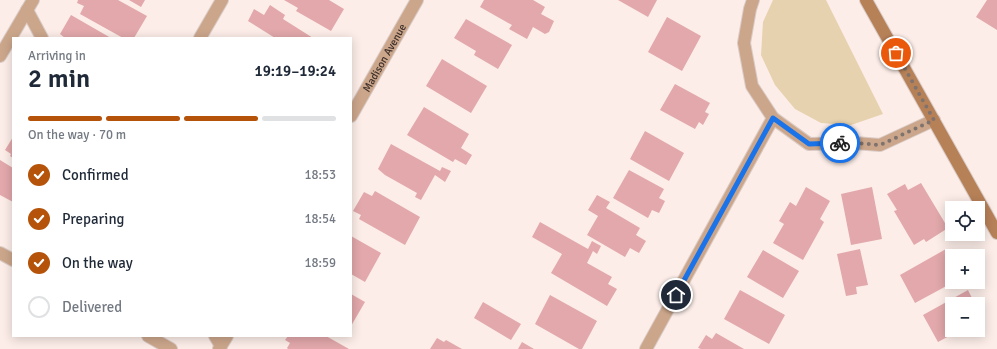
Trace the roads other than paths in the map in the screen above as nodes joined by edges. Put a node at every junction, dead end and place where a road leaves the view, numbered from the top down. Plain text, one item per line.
1 (222, 0) edge
2 (417, 0) edge
3 (753, 0) edge
4 (866, 0) edge
5 (30, 5) edge
6 (42, 37) edge
7 (201, 37) edge
8 (0, 56) edge
9 (352, 114) edge
10 (773, 118) junction
11 (934, 120) junction
12 (997, 233) edge
13 (0, 253) edge
14 (12, 259) edge
15 (150, 337) edge
16 (171, 349) edge
17 (646, 349) edge

1 - 7 street
2 - 9 street, Madison Avenue
3 - 10 street
4 - 11 main road
5 - 6 street
5 - 8 street
10 - 11 street
10 - 17 street
11 - 12 main road
13 - 14 street
15 - 16 street

